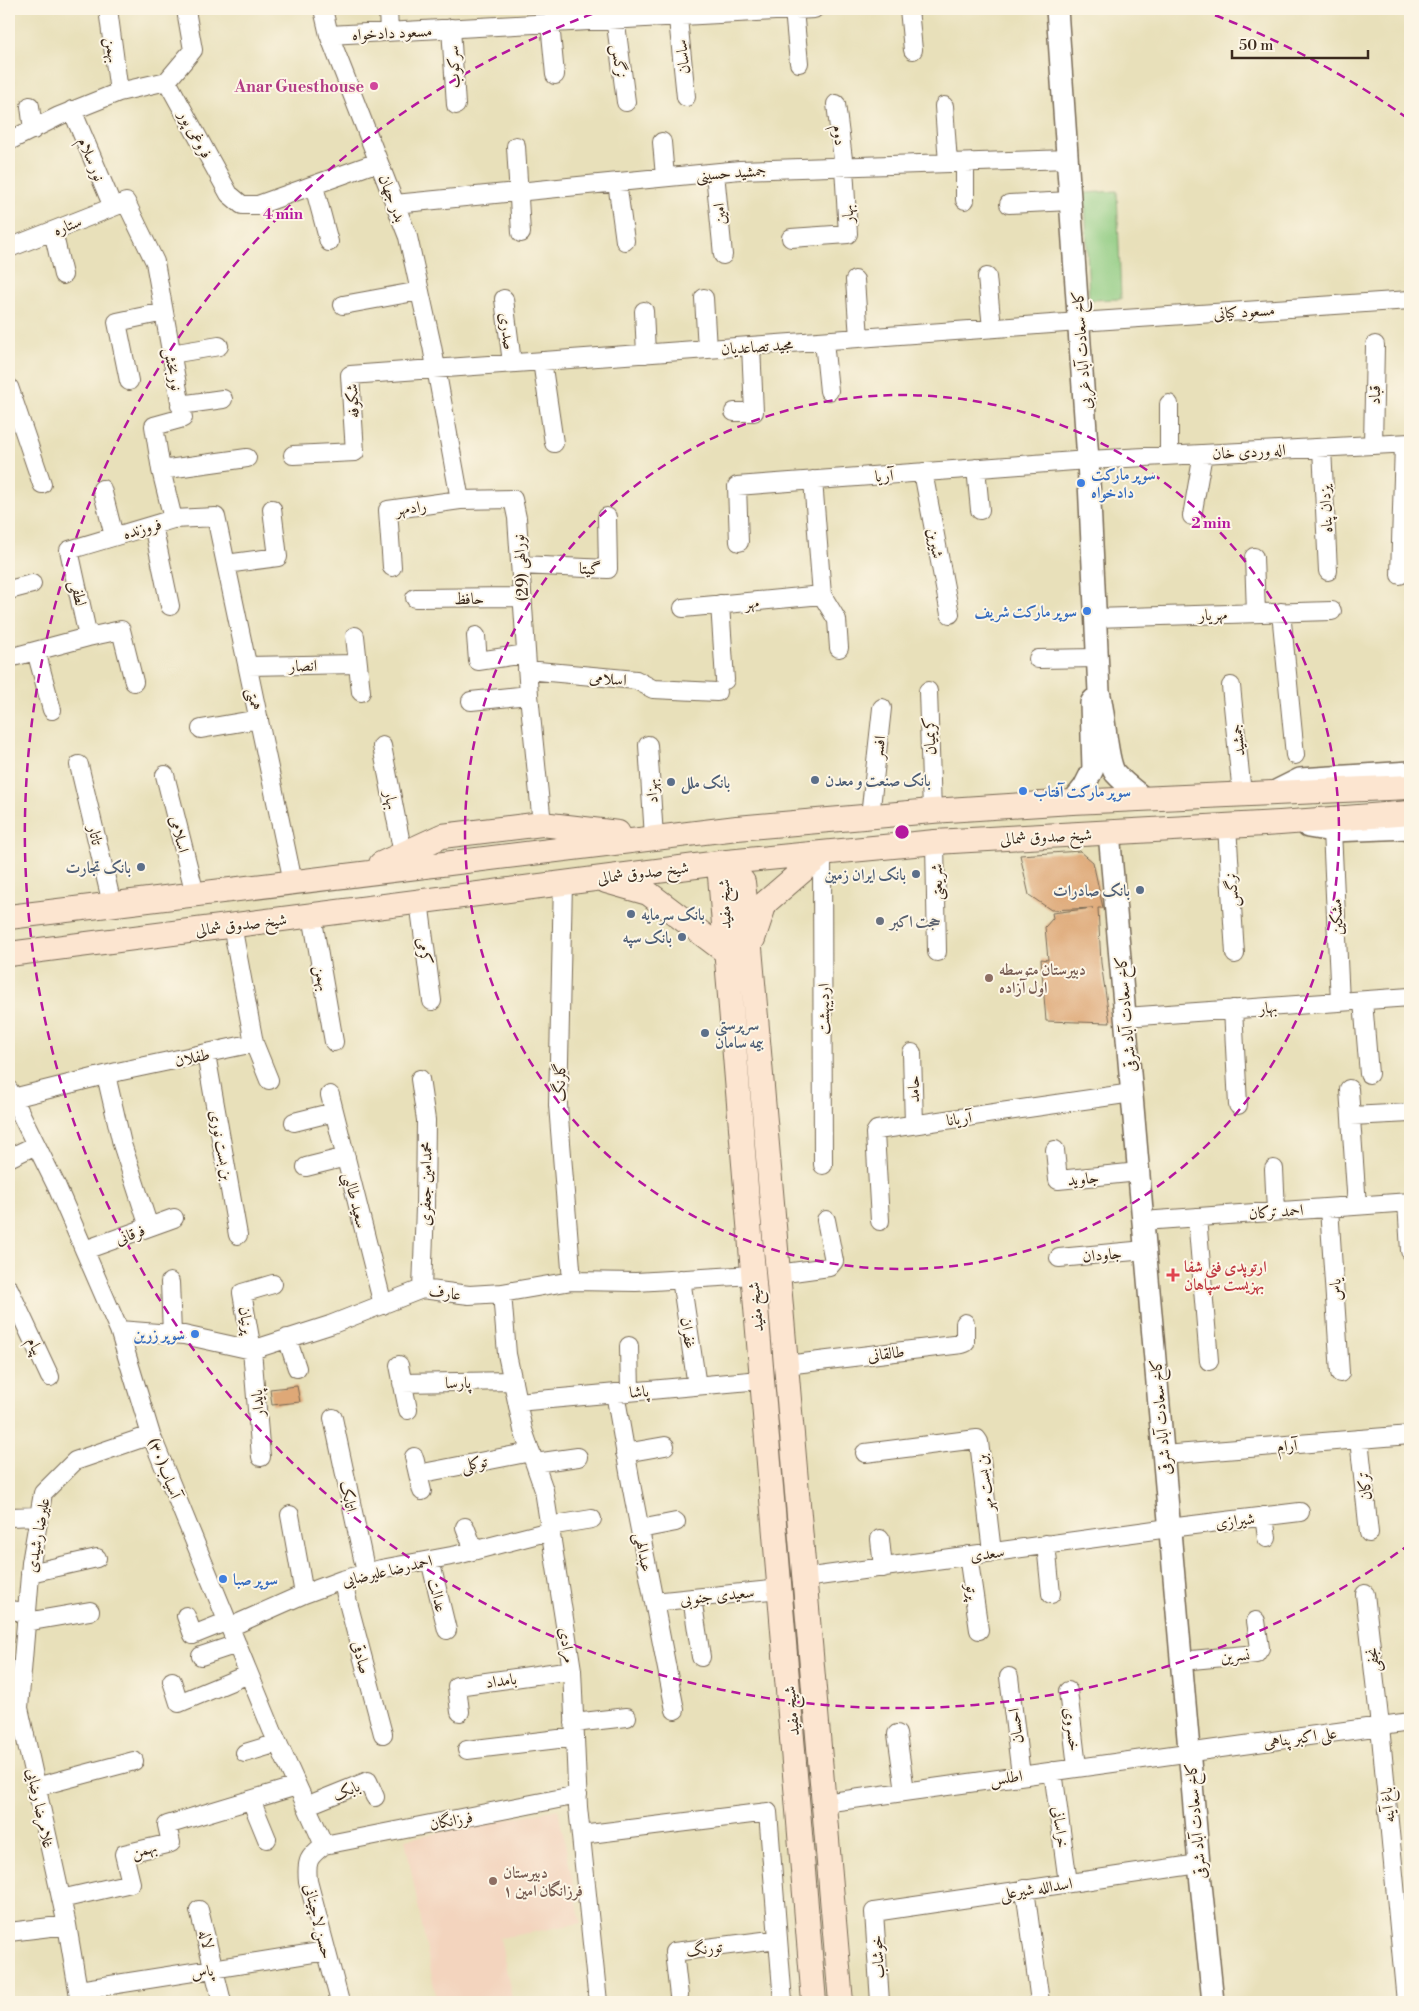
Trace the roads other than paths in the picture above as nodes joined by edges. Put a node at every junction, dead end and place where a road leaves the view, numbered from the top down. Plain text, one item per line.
1 (108, 9) edge
2 (324, 9) edge
3 (388, 9) edge
4 (814, 9) edge
5 (909, 9) edge
6 (1057, 9) edge
7 (794, 10) edge
8 (738, 11) edge
9 (677, 12) edge
10 (614, 14) edge
11 (187, 16) dead end
12 (504, 17) edge
13 (550, 23) junction
14 (451, 28) junction
15 (389, 32) junction
16 (329, 35) junction
17 (913, 50) dead end
18 (799, 63) dead end
19 (555, 75) dead end
20 (166, 81) junction
21 (118, 92) junction
22 (686, 97) dead end
23 (626, 102) dead end
24 (836, 104) dead end
25 (456, 105) dead end
26 (30, 106) dead end
27 (944, 106) dead end
28 (72, 110) junction
29 (33, 130) junction
30 (9, 141) edge
31 (662, 142) dead end
32 (516, 146) dead end
33 (1068, 159) junction
34 (378, 162) junction
35 (957, 163) junction
36 (844, 166) junction
37 (715, 173) junction
38 (665, 178) junction
39 (617, 182) junction
40 (314, 186) junction
41 (518, 192) junction
42 (964, 200) dead end
43 (1070, 201) junction
44 (395, 204) junction
45 (1009, 204) dead end
46 (119, 205) junction
47 (53, 231) junction
48 (521, 233) dead end
49 (791, 238) dead end
50 (625, 241) dead end
51 (330, 242) dead end
52 (9, 248) edge
53 (723, 255) dead end
54 (64, 275) dead end
55 (987, 277) dead end
56 (856, 280) dead end
57 (420, 291) junction
58 (704, 298) dead end
59 (504, 299) dead end
60 (1410, 300) edge
61 (343, 305) dead end
62 (644, 311) dead end
63 (164, 312) junction
64 (1079, 322) junction
65 (992, 328) junction
66 (859, 338) junction
67 (824, 341) junction
68 (1375, 345) dead end
69 (218, 346) dead end
70 (751, 346) junction
71 (707, 349) junction
72 (171, 354) junction
73 (646, 354) junction
74 (542, 361) junction
75 (512, 363) junction
76 (436, 368) junction
77 (129, 381) dead end
78 (9, 387) edge
79 (829, 392) dead end
80 (223, 399) dead end
81 (1169, 404) dead end
82 (180, 405) junction
83 (734, 412) dead end
84 (554, 444) dead end
85 (1407, 444) edge
86 (1373, 445) junction
87 (1322, 448) junction
88 (1203, 454) junction
89 (294, 455) dead end
90 (1169, 456) junction
91 (247, 458) dead end
92 (1088, 460) junction
93 (976, 468) junction
94 (161, 470) junction
95 (923, 472) junction
96 (813, 480) junction
97 (42, 484) dead end
98 (102, 489) dead end
99 (460, 500) junction
100 (272, 509) dead end
101 (980, 510) dead end
102 (1192, 516) dead end
103 (216, 517) joint
104 (607, 517) dead end
105 (173, 519) junction
106 (153, 525) junction
107 (114, 536) junction
108 (739, 542) dead end
109 (69, 550) joint
110 (1254, 558) dead end
111 (226, 564) junction
112 (520, 565) junction
113 (392, 567) dead end
114 (1328, 571) dead end
115 (1400, 575) dead end
116 (32, 584) dead end
117 (9, 590) edge
118 (822, 595) junction
119 (522, 597) junction
120 (415, 598) dead end
121 (720, 604) junction
122 (170, 606) dead end
123 (683, 608) dead end
124 (1332, 611) dead end
125 (1256, 612) junction
126 (1281, 612) junction
127 (950, 614) dead end
128 (1094, 618) junction
129 (355, 636) dead end
130 (476, 636) dead end
131 (88, 637) junction
132 (839, 648) dead end
133 (36, 651) junction
134 (10, 655) edge
135 (1038, 658) dead end
136 (1097, 658) junction
137 (526, 662) junction
138 (357, 664) junction
139 (248, 666) junction
140 (134, 682) dead end
141 (1231, 686) dead end
142 (928, 691) dead end
143 (361, 692) dead end
144 (1099, 692) junction
145 (528, 695) junction
146 (471, 701) dead end
147 (882, 708) dead end
148 (52, 710) dead end
149 (259, 719) junction
150 (201, 729) dead end
151 (648, 745) dead end
152 (382, 746) dead end
153 (1295, 755) dead end
154 (79, 765) dead end
155 (1410, 772) edge
156 (165, 775) dead end
157 (1410, 787) edge
158 (1272, 793) junction
159 (1242, 794) junction
160 (1145, 799) junction
161 (1072, 802) junction
162 (932, 811) junction
163 (1410, 812) edge
164 (870, 816) junction
165 (542, 824) junction
166 (1326, 825) junction
167 (1227, 826) junction
168 (1410, 828) edge
169 (724, 829) junction
170 (1109, 832) junction
171 (654, 837) junction
172 (934, 842) junction
173 (403, 854) junction
174 (822, 854) junction
175 (727, 862) junction
176 (358, 874) junction
177 (595, 878) junction
178 (293, 882) junction
179 (563, 882) junction
180 (235, 889) junction
181 (195, 894) junction
182 (419, 901) junction
183 (112, 904) junction
184 (312, 915) junction
185 (9, 917) edge
186 (237, 925) junction
187 (750, 948) junction
188 (726, 952) junction
189 (937, 952) dead end
190 (9, 954) edge
191 (1235, 954) dead end
192 (1410, 997) edge
193 (432, 1001) dead end
194 (1363, 1001) junction
195 (1340, 1002) junction
196 (1232, 1010) junction
197 (1125, 1017) junction
198 (334, 1042) dead end
199 (254, 1043) junction
200 (912, 1053) dead end
201 (206, 1054) junction
202 (106, 1074) junction
203 (1369, 1074) dead end
204 (420, 1079) dead end
205 (269, 1080) dead end
206 (1349, 1089) dead end
207 (1132, 1093) junction
208 (11, 1094) edge
209 (1238, 1105) dead end
210 (1410, 1113) edge
211 (1351, 1116) junction
212 (294, 1122) dead end
213 (914, 1124) junction
214 (36, 1145) junction
215 (1055, 1150) dead end
216 (346, 1157) junction
217 (9, 1158) edge
218 (823, 1164) dead end
219 (306, 1167) dead end
220 (1274, 1169) dead end
221 (1139, 1172) junction
222 (1409, 1202) edge
223 (1357, 1206) junction
224 (1329, 1208) junction
225 (1276, 1211) junction
226 (1196, 1217) junction
227 (174, 1218) dead end
228 (826, 1220) dead end
229 (880, 1221) dead end
230 (1143, 1222) junction
231 (149, 1227) junction
232 (238, 1235) dead end
233 (86, 1250) junction
234 (1145, 1250) junction
235 (1410, 1251) edge
236 (1059, 1258) dead end
237 (778, 1274) junction
238 (753, 1275) junction
239 (681, 1279) junction
240 (572, 1281) junction
241 (170, 1282) dead end
242 (274, 1284) dead end
243 (9, 1289) edge
244 (422, 1289) junction
245 (502, 1293) junction
246 (383, 1305) junction
247 (965, 1323) dead end
248 (119, 1330) junction
249 (172, 1334) junction
250 (287, 1338) junction
251 (628, 1346) dead end
252 (252, 1350) junction
253 (1209, 1361) dead end
254 (399, 1365) dead end
255 (786, 1365) junction
256 (297, 1368) dead end
257 (1340, 1373) dead end
258 (50, 1377) dead end
259 (761, 1380) junction
260 (513, 1382) junction
261 (402, 1383) junction
262 (696, 1386) junction
263 (623, 1393) junction
264 (517, 1402) junction
265 (408, 1410) dead end
266 (333, 1418) dead end
267 (151, 1435) junction
268 (1410, 1435) edge
269 (1359, 1439) junction
270 (665, 1446) dead end
271 (865, 1452) dead end
272 (625, 1453) junction
273 (1163, 1455) junction
274 (261, 1457) dead end
275 (578, 1457) dead end
276 (533, 1458) junction
277 (422, 1491) dead end
278 (1300, 1512) dead end
279 (290, 1515) dead end
280 (39, 1516) junction
281 (1264, 1516) junction
282 (9, 1517) edge
283 (592, 1519) dead end
284 (676, 1522) dead end
285 (465, 1527) dead end
286 (1169, 1528) junction
287 (550, 1529) junction
288 (640, 1530) junction
289 (1369, 1533) dead end
290 (1267, 1538) dead end
291 (880, 1539) dead end
292 (1046, 1544) junction
293 (474, 1550) junction
294 (992, 1552) junction
295 (968, 1555) junction
296 (97, 1558) dead end
297 (430, 1560) junction
298 (883, 1568) junction
299 (366, 1573) junction
300 (30, 1574) junction
301 (804, 1578) junction
302 (342, 1580) junction
303 (780, 1589) junction
304 (304, 1594) junction
305 (1051, 1594) dead end
306 (1365, 1594) dead end
307 (692, 1598) junction
308 (654, 1602) junction
309 (9, 1610) edge
310 (90, 1611) dead end
311 (186, 1616) dead end
312 (26, 1617) junction
313 (1256, 1621) dead end
314 (229, 1624) junction
315 (447, 1630) dead end
316 (979, 1630) dead end
317 (237, 1644) junction
318 (201, 1656) dead end
319 (702, 1657) dead end
320 (1181, 1662) junction
321 (572, 1670) junction
322 (249, 1674) junction
323 (1009, 1677) dead end
324 (172, 1681) dead end
325 (1068, 1691) dead end
326 (675, 1710) dead end
327 (460, 1712) dead end
328 (627, 1717) dead end
329 (1410, 1722) edge
330 (1380, 1726) junction
331 (575, 1730) junction
332 (383, 1734) dead end
333 (897, 1734) dead end
334 (278, 1743) junction
335 (467, 1750) dead end
336 (1189, 1752) junction
337 (245, 1753) dead end
338 (134, 1761) dead end
339 (1077, 1767) junction
340 (1053, 1771) junction
341 (1021, 1775) junction
342 (297, 1786) junction
343 (36, 1788) junction
344 (905, 1791) junction
345 (578, 1795) junction
346 (375, 1798) dead end
347 (251, 1800) junction
348 (824, 1805) junction
349 (306, 1806) junction
350 (799, 1806) junction
351 (581, 1835) junction
352 (267, 1839) dead end
353 (324, 1845) junction
354 (828, 1856) junction
355 (804, 1859) junction
356 (1198, 1864) junction
357 (1068, 1883) junction
358 (1025, 1890) junction
359 (61, 1899) junction
360 (199, 1910) dead end
361 (874, 1912) joint
362 (67, 1925) junction
363 (9, 1932) edge
364 (778, 1939) junction
365 (326, 1951) junction
366 (215, 1969) junction
367 (79, 1996) edge
368 (679, 1996) dead end
369 (222, 2002) edge
370 (340, 2002) edge
371 (598, 2002) edge
372 (783, 2002) edge
373 (814, 2002) edge
374 (841, 2002) edge
375 (880, 2002) edge
376 (1040, 2002) edge
377 (1214, 2002) edge
378 (1406, 2002) edge

1 - 21 street, بهمن
2 - 16 street, بدر جهان
3 - 15 street
4 - 7 street, مسعود دادخواه
5 - 17 street
6 - 33 street, کاخ سعادت آباد غربی
7 - 8 street, مسعود دادخواه
7 - 18 street
8 - 9 street, مسعود دادخواه
9 - 10 street, مسعود دادخواه
9 - 22 street, ساسان
10 - 13 street, مسعود دادخواه
10 - 23 street, نرگس
11 - 20 street
12 - 13 street, مسعود دادخواه
12 - 14 street, مسعود دادخواه
13 - 19 street
14 - 15 street, مسعود دادخواه
14 - 25 street, سرکوب
15 - 16 street, مسعود دادخواه
16 - 34 street, بدر جهان
20 - 21 street
20 - 40 street, فروغی پور
21 - 28 street
24 - 36 street, دوم
26 - 29 street
27 - 35 street
28 - 29 street
28 - 46 street, نور سلام
29 - 30 street
31 - 38 street
32 - 41 street
33 - 35 street, جمشید حسینی
33 - 43 street, کاخ سعادت آباد غربی
34 - 40 street, فروغی پور
34 - 44 street, بدر جهان
35 - 36 street, جمشید حسینی
35 - 42 street
36 - 37 street, جمشید حسینی
36 - 49 street, بهار
37 - 38 street, جمشید حسینی
37 - 53 street, امین
38 - 39 street, جمشید حسینی
39 - 41 street, جمشید حسینی
39 - 50 street
40 - 51 street
41 - 44 street, جمشید حسینی
41 - 48 street
43 - 45 street
43 - 64 street, کاخ سعادت آباد غربی
44 - 57 street, بدر جهان
46 - 47 street, ستاره
46 - 63 street, نوربخش
47 - 52 street, ستاره
47 - 54 street
55 - 65 street
56 - 66 street
57 - 61 street
57 - 76 street, بدر جهان
58 - 71 street
59 - 75 street, صدری
60 - 64 street, مسعود کیانی
62 - 73 street
63 - 72 street, نوربخش
63 - 77 street
64 - 65 street, مجید تصاعدیان
64 - 92 street, کاخ سعادت آباد غربی
65 - 66 street, مجید تصاعدیان
66 - 67 street, مجید تصاعدیان
67 - 70 street, مجید تصاعدیان
67 - 79 street
68 - 86 street, قباد
69 - 72 street
70 - 71 street, مجید تصاعدیان
70 - 83 street
71 - 73 street, مجید تصاعدیان
72 - 82 street, نوربخش
73 - 74 street, مجید تصاعدیان
74 - 75 street, مجید تصاعدیان
74 - 84 street
75 - 76 street, مجید تصاعدیان
76 - 89 street, شکوفه
76 - 99 street
78 - 97 street
80 - 82 street
81 - 90 street
82 - 94 street, نوربخش
85 - 86 street, اله وردی خان
85 - 115 street
86 - 87 street, اله وردی خان
87 - 88 street, اله وردی خان
87 - 114 street, یزدان پناه
88 - 90 street, اله وردی خان
88 - 102 street
90 - 92 street, اله وردی خان
91 - 94 street
92 - 93 street, آریا
92 - 128 street, کاخ سعادت آباد غربی
93 - 95 street, آریا
93 - 101 street
94 - 105 street, نوربخش
95 - 96 street, آریا
95 - 127 street, شیرین
96 - 108 street, آریا
96 - 118 street
98 - 107 street
99 - 112 street, نورالهی (29)
99 - 113 street, رادمهر
100 - 111 street
103 - 105 street, فروزنده
103 - 111 street, همتی
104 - 112 street, گیتا
105 - 106 street, فروزنده
106 - 107 street, فروزنده
106 - 122 street
107 - 109 street, فروزنده
109 - 131 street, لطفی
110 - 125 street
111 - 139 street, همتی
112 - 119 street, نورالهی (29)
116 - 117 street
118 - 121 street, مهر
118 - 132 street
119 - 120 street, حافظ
119 - 137 street, نورالهی (29)
121 - 123 street, مهر
121 - 137 street, اسلامی
124 - 126 street, مهریار
125 - 126 street, مهریار
125 - 128 street, مهریار
126 - 153 street
128 - 136 street, کاخ سعادت آباد غربی
129 - 138 street
130 - 137 street, اسلامی
131 - 133 street
131 - 140 street
133 - 134 street
133 - 148 street
135 - 136 street
136 - 144 street, کاخ سعادت آباد غربی
137 - 145 street, نورالهی (29)
138 - 139 street, انصار
138 - 143 street
139 - 149 street, همتی
141 - 159 street, جمشید
142 - 162 street, کریمیان
144 - 160 street
144 - 161 street
145 - 146 street
145 - 165 street, نورالهی (29)
147 - 164 street, افسر
149 - 150 street
149 - 178 street, همتی
151 - 171 street, بهزاد
152 - 173 street, بهار
154 - 183 street, تاتار
155 - 158 street, شیخ صدوق شمالی
156 - 181 street, اسلامی
157 - 158 main road, شیخ صدوق شمالی
158 - 159 main road, شیخ صدوق شمالی
159 - 160 main road, شیخ صدوق شمالی
160 - 161 main road, شیخ صدوق شمالی
161 - 162 main road, شیخ صدوق شمالی
162 - 164 main road, شیخ صدوق شمالی
163 - 166 main road, شیخ صدوق شمالی
164 - 169 main road, شیخ صدوق شمالی
165 - 171 main road
165 - 173 main road
166 - 167 main road, شیخ صدوق شمالی
166 - 168 street, شیخ صدوق شمالی
166 - 195 street, مشکین
167 - 170 main road, شیخ صدوق شمالی
167 - 191 street, نرگس
169 - 171 main road, شیخ صدوق شمالی
169 - 175 main road
170 - 172 main road, شیخ صدوق شمالی
170 - 197 street, کاخ سعادت آباد شرقی
171 - 176 main road, شیخ صدوق شمالی
172 - 174 main road, شیخ صدوق شمالی
172 - 189 street, شریعتی
173 - 176 main road
174 - 175 main road, شیخ صدوق شمالی
174 - 187 main road
174 - 218 street, اردیبهشت
175 - 177 main road, شیخ صدوق شمالی
175 - 187 main road, شیخ مفید
175 - 188 main road, شیخ مفید
176 - 178 main road, شیخ صدوق شمالی
177 - 179 main road, شیخ صدوق شمالی
177 - 188 main road
178 - 180 main road, شیخ صدوق شمالی
179 - 182 main road, شیخ صدوق شمالی
179 - 240 street, گلرنگ
180 - 181 main road, شیخ صدوق شمالی
180 - 186 main road
181 - 183 main road, شیخ صدوق شمالی
182 - 184 main road, شیخ صدوق شمالی
182 - 193 street, کرمی
183 - 185 main road, شیخ صدوق شمالی
184 - 186 main road, شیخ صدوق شمالی
184 - 198 street, بهمن
186 - 190 main road, شیخ صدوق شمالی
186 - 199 street
187 - 237 main road, شیخ مفید
188 - 238 main road, شیخ مفید
192 - 194 street, بهار
194 - 195 street, بهار
194 - 203 street
195 - 196 street, بهار
196 - 197 street, بهار
196 - 209 street
197 - 207 street, کاخ سعادت آباد شرقی
199 - 201 street, طفلان
199 - 205 street
200 - 213 street, حامد
201 - 202 street, طفلان
201 - 232 street, بن بست نوری
202 - 208 street, طفلان
202 - 231 street
204 - 244 street, محمدامین جعفری
206 - 211 street
207 - 213 street, آریانا
207 - 221 street, کاخ سعادت آباد شرقی
208 - 214 street, آسیاب(۳۰)
210 - 211 street
211 - 223 street
212 - 216 street, سعید طالبی
213 - 229 street, آریانا
214 - 217 street
214 - 233 street, آسیاب(۳۰)
215 - 221 street, جاوید
216 - 219 street
216 - 246 street, سعید طالبی
220 - 225 street
221 - 230 street, کاخ سعادت آباد شرقی
222 - 223 street, احمد ترکان
222 - 235 street
223 - 224 street, احمد ترکان
224 - 225 street, احمد ترکان
224 - 257 street, یاس
225 - 226 street, احمد ترکان
226 - 230 street, احمد ترکان
226 - 253 street
227 - 231 street, فرقانی
228 - 237 street
230 - 234 street, کاخ سعادت آباد شرقی
231 - 233 street, فرقانی
233 - 248 street, آسیاب(۳۰)
234 - 236 street, جاودان
234 - 273 street, کاخ سعادت آباد شرقی
237 - 255 main road, شیخ مفید
238 - 239 street, عارف
238 - 259 main road, شیخ مفید
239 - 240 street, عارف
239 - 262 street, غفران
240 - 245 street, عارف
241 - 249 street
242 - 252 street, پرنیان
243 - 258 street, پیام
244 - 245 street, عارف
244 - 246 street, عارف
245 - 260 street, مرادی
246 - 250 street, عارف
247 - 255 street, طالقانی
248 - 249 street
248 - 267 street, آسیاب(۳۰)
249 - 252 street
250 - 252 street, عارف
250 - 256 street
251 - 263 street
252 - 274 street, پایدار
254 - 261 street
255 - 301 main road, شیخ مفید
259 - 262 street, پاشا
259 - 303 main road, شیخ مفید
260 - 261 street, پارسا
260 - 264 street, مرادی
261 - 265 street
262 - 263 street, پاشا
263 - 264 street, پاشا
263 - 272 street, عبدالهی
264 - 276 street, مرادی
266 - 299 street, اتابک
267 - 280 street, علیرضا رشیدی
267 - 314 street, آسیاب(۳۰)
268 - 269 street, آرام
269 - 273 street, آرام
269 - 289 street, ترکان
270 - 272 street
271 - 294 street, بن بست مهر
272 - 288 street, عبدالهی
273 - 286 street, کاخ سعادت آباد شرقی
275 - 276 street, توکلی
276 - 277 street, توکلی
276 - 287 street, مرادی
278 - 281 street, شیرازی
279 - 304 street
280 - 282 street
280 - 300 street, علیرضا رشیدی
281 - 286 street, شیرازی
281 - 290 street
283 - 287 street, احمدرضا علیرضایی
284 - 288 street
285 - 293 street
286 - 292 street, سعدی
286 - 320 street, کاخ سعادت آباد شرقی
287 - 293 street, احمدرضا علیرضایی
287 - 321 street, مرادی
288 - 308 street, عبدالهی
291 - 298 street
292 - 294 street, سعدی
292 - 305 street
293 - 297 street, احمدرضا علیرضایی
294 - 295 street, سعدی
295 - 298 street, سعدی
295 - 316 street, پرتو
296 - 300 street
297 - 299 street, احمدرضا علیرضایی
297 - 315 street, عدالت
298 - 301 street, سعدی
299 - 302 street, احمدرضا علیرضایی
300 - 312 street, علیرضا رشیدی
301 - 348 main road, شیخ مفید
302 - 304 street, احمدرضا علیرضایی
302 - 332 street, صادقی
303 - 307 street, سعیدی جنوبی
303 - 350 main road, شیخ مفید
304 - 314 street, احمدرضا علیرضایی
306 - 330 street, نجفی
307 - 308 street, سعیدی جنوبی
307 - 319 street
308 - 326 street, عبدالهی
309 - 312 street
310 - 312 street
311 - 314 street, احمدرضا علیرضایی
312 - 343 street, غلامرضا رضایی
313 - 320 street, نسرین
314 - 317 street, آسیاب(۳۰)
317 - 318 street
317 - 322 street, آسیاب(۳۰)
320 - 336 street, کاخ سعادت آباد شرقی
321 - 327 street, بامداد
321 - 331 street, مرادی
322 - 324 street
322 - 334 street, آسیاب(۳۰)
323 - 341 street, احسان
325 - 339 street, خسروی
328 - 331 street
329 - 330 street, علی اکبر پناهی
330 - 336 street, علی اکبر پناهی
330 - 378 street, باغ آینه
331 - 335 street
331 - 345 street, مرادی
333 - 344 street
334 - 337 street
334 - 342 street, آسیاب(۳۰)
336 - 339 street, اطلس
336 - 356 street, کاخ سعادت آباد شرقی
338 - 343 street
339 - 340 street, اطلس
340 - 341 street, اطلس
340 - 357 street, خراسانی
341 - 344 street, اطلس
342 - 347 street, بهمن
342 - 349 street, آسیاب(۳۰)
343 - 359 street, غلامرضا رضایی
344 - 348 street, اطلس
345 - 351 street, مرادی
345 - 353 street, فرزانگان
346 - 349 street, بابک
347 - 352 street
347 - 359 street, بهمن
348 - 350 main road
348 - 354 main road, شیخ مفید
349 - 353 street, آسیاب(۳۰)
350 - 355 main road, شیخ مفید
351 - 364 street
351 - 371 street, مرادی
353 - 365 street, حسن لاچینانی
354 - 355 main road
354 - 374 main road, شیخ مفید
355 - 373 main road, شیخ مفید
356 - 357 street, اسدالله شیرعلی
356 - 377 street, کاخ سعادت آباد شرقی
357 - 358 street, اسدالله شیرعلی
358 - 361 street, اسدالله شیرعلی
358 - 376 street
359 - 362 street, غلامرضا رضایی
360 - 366 street, لاله
361 - 375 street, خوشاب
362 - 363 street
362 - 367 street, غلامرضا رضایی
364 - 368 street, تورنگ
364 - 372 street
365 - 366 street, پاس
365 - 370 street, حسن لاچینانی
366 - 367 street, پاس
366 - 369 street, لاله

